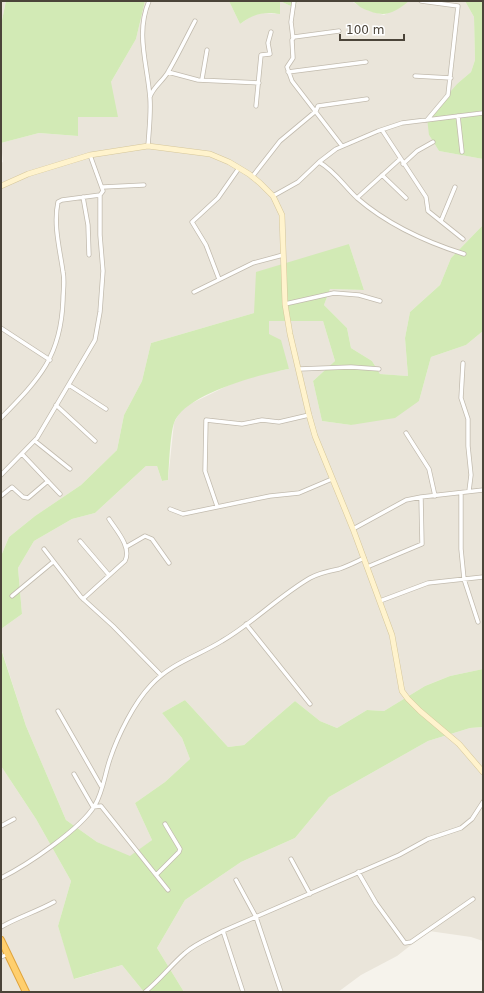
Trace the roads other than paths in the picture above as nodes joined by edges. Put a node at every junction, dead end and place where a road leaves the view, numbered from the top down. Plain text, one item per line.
1 (149, 1) edge
2 (294, 1) edge
3 (421, 1) edge
4 (195, 21) dead end
5 (339, 31) dead end
6 (271, 32) dead end
7 (293, 38) junction
8 (207, 50) dead end
9 (366, 62) dead end
10 (168, 72) junction
11 (288, 72) junction
12 (415, 76) dead end
13 (451, 78) junction
14 (202, 79) junction
15 (259, 83) junction
16 (150, 98) junction
17 (367, 100) dead end
18 (256, 106) dead end
19 (316, 111) junction
20 (483, 113) edge
21 (458, 116) junction
22 (427, 120) junction
23 (382, 130) junction
24 (433, 142) dead end
25 (148, 146) junction
26 (342, 146) junction
27 (462, 152) dead end
28 (90, 155) junction
29 (400, 159) junction
30 (319, 162) junction
31 (403, 164) junction
32 (239, 168) junction
33 (382, 175) junction
34 (252, 176) junction
35 (144, 185) dead end
36 (1, 186) edge
37 (103, 187) junction
38 (455, 187) dead end
39 (100, 195) junction
40 (273, 196) junction
41 (83, 197) junction
42 (357, 198) junction
43 (406, 198) dead end
44 (441, 221) junction
45 (463, 239) dead end
46 (464, 254) dead end
47 (90, 255) dead end
48 (283, 255) junction
49 (219, 279) junction
50 (194, 292) dead end
51 (380, 301) dead end
52 (285, 304) junction
53 (1, 328) edge
54 (50, 360) junction
55 (463, 363) dead end
56 (299, 369) junction
57 (379, 369) dead end
58 (69, 386) junction
59 (56, 405) junction
60 (106, 409) dead end
61 (309, 414) junction
62 (1, 418) edge
63 (406, 433) dead end
64 (35, 441) junction
65 (95, 441) dead end
66 (22, 454) junction
67 (70, 468) dead end
68 (1, 475) edge
69 (332, 479) junction
70 (48, 481) junction
71 (483, 490) edge
72 (469, 491) junction
73 (60, 494) dead end
74 (461, 494) junction
75 (1, 496) edge
76 (435, 496) junction
77 (421, 497) junction
78 (217, 506) junction
79 (170, 509) dead end
80 (109, 519) dead end
81 (353, 529) junction
82 (80, 541) dead end
83 (126, 547) junction
84 (44, 549) dead end
85 (364, 558) junction
86 (53, 562) junction
87 (169, 563) dead end
88 (368, 567) junction
89 (109, 575) junction
90 (483, 577) edge
91 (464, 579) junction
92 (12, 596) dead end
93 (83, 599) junction
94 (380, 601) junction
95 (478, 622) dead end
96 (246, 624) junction
97 (161, 675) junction
98 (310, 704) dead end
99 (58, 711) dead end
100 (483, 772) edge
101 (74, 774) dead end
102 (101, 786) junction
103 (483, 802) edge
104 (94, 807) junction
105 (14, 819) dead end
106 (165, 824) dead end
107 (1, 826) edge
108 (291, 859) dead end
109 (358, 872) junction
110 (156, 875) junction
111 (1, 878) edge
112 (236, 880) dead end
113 (168, 890) dead end
114 (310, 894) junction
115 (473, 899) dead end
116 (54, 902) dead end
117 (256, 917) junction
118 (1, 927) edge
119 (223, 931) junction
120 (1, 940) edge
121 (8, 954) junction
122 (1, 957) edge
123 (26, 992) edge
124 (145, 992) edge
125 (243, 992) edge
126 (281, 992) edge

1 - 16 street
2 - 7 street
3 - 13 street
4 - 10 street
5 - 7 street
6 - 15 street
7 - 11 street
8 - 14 street
9 - 11 street
10 - 14 street
10 - 16 street
11 - 19 street
12 - 13 street
13 - 22 street
14 - 15 street
15 - 18 street
16 - 25 street
17 - 19 street
19 - 26 street
19 - 34 street
20 - 21 street
21 - 22 street
21 - 27 street
22 - 23 street
23 - 26 street
23 - 29 street
24 - 31 street
25 - 28 street
25 - 32 street
26 - 30 street
28 - 36 street
28 - 37 street
29 - 31 street
29 - 33 street
30 - 40 street
30 - 42 street
31 - 44 street
32 - 34 street
32 - 49 street
33 - 42 street
33 - 43 street
34 - 40 street
35 - 37 street
37 - 39 street
38 - 44 street
39 - 41 street
39 - 58 street
40 - 48 street
41 - 47 street
41 - 54 street
42 - 46 street
44 - 45 street
48 - 49 street
48 - 52 street
49 - 50 street
51 - 52 street
52 - 56 street
53 - 54 street
54 - 62 street
55 - 72 street
56 - 57 street
56 - 61 street
58 - 59 street
58 - 60 street
59 - 64 street
59 - 65 street
61 - 69 street
61 - 78 street
63 - 76 street
64 - 66 street
64 - 67 street
66 - 68 street
66 - 70 street
69 - 78 street
69 - 81 street
70 - 73 street
70 - 75 street
71 - 72 street
72 - 74 street
74 - 76 street
74 - 91 street
76 - 77 street
77 - 81 street
77 - 88 street
78 - 79 street
80 - 83 street
81 - 85 street
82 - 89 street
83 - 87 street
83 - 89 street
84 - 86 street
85 - 88 street
85 - 96 street
86 - 92 street
86 - 93 street
88 - 94 street
89 - 93 street
90 - 91 street
91 - 94 street
91 - 95 street
93 - 97 street
94 - 100 street
96 - 97 street
96 - 98 street
97 - 102 street
99 - 102 street
101 - 104 street
102 - 104 street
103 - 109 street
104 - 110 street
104 - 111 street
105 - 107 street
106 - 110 street
108 - 114 street
109 - 114 street
109 - 115 street
110 - 113 street
112 - 117 street
114 - 117 street
116 - 118 street
117 - 119 street
117 - 126 street
119 - 124 street
119 - 125 street
120 - 121 highway
121 - 122 street
121 - 123 highway

